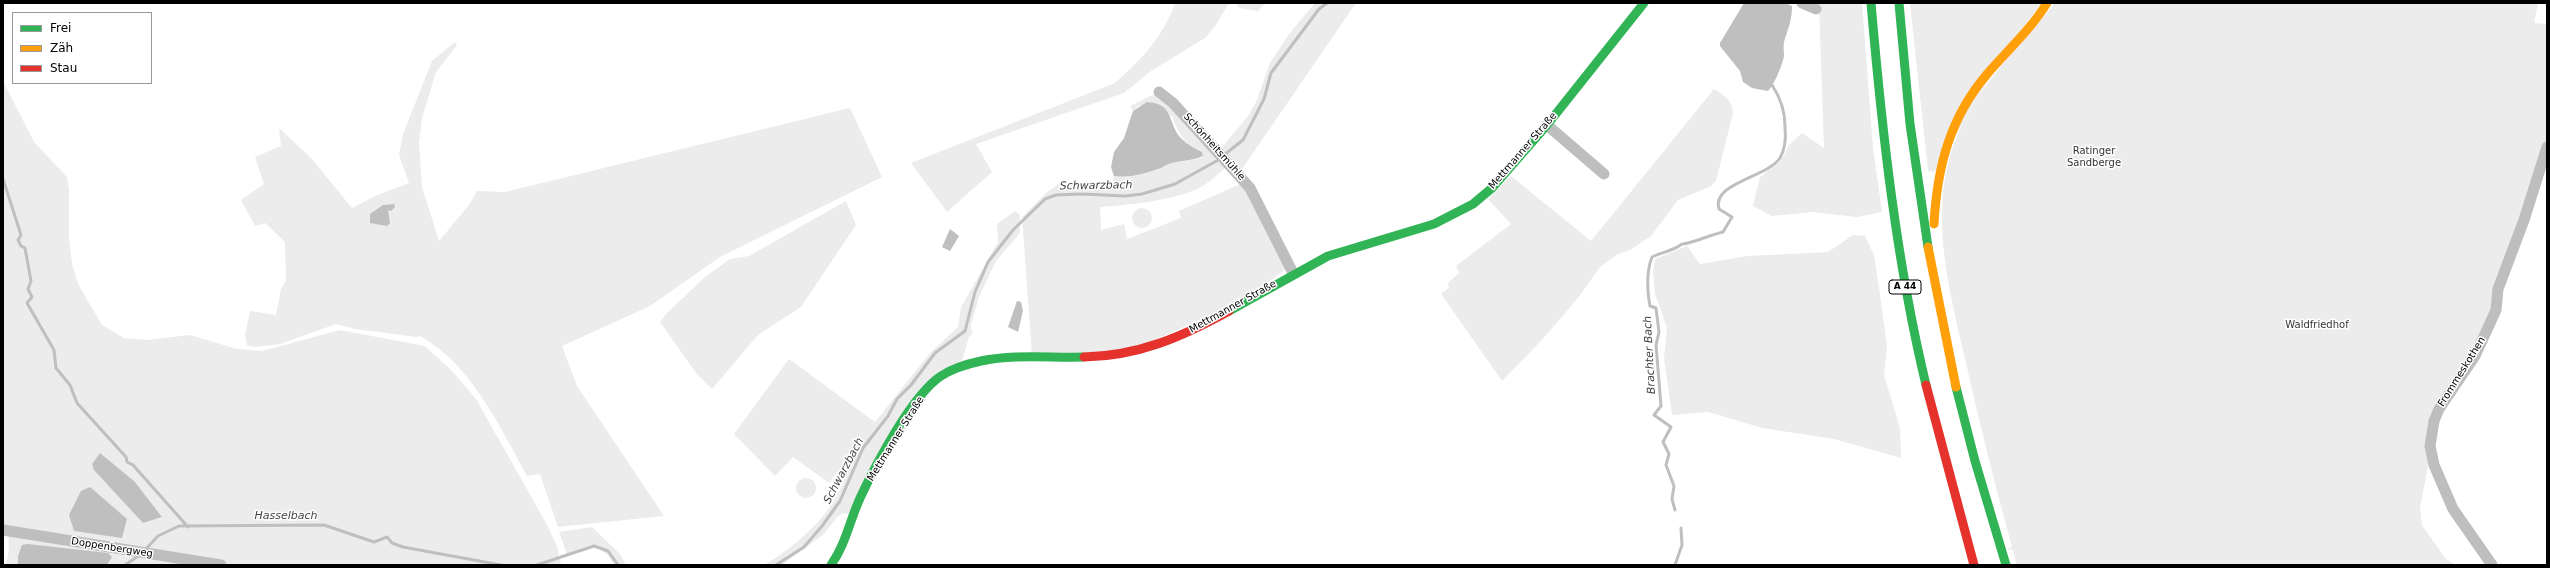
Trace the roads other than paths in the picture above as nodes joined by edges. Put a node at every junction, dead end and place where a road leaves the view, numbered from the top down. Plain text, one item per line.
1 (1644, 3) edge
2 (1802, 3) edge
3 (1871, 3) edge
4 (1899, 3) edge
5 (2047, 3) edge
6 (1816, 9) dead end
7 (1159, 92) dead end
8 (1546, 125) junction
9 (2547, 147) edge
10 (1604, 174) dead end
11 (1293, 273) junction
12 (1933, 276) junction
13 (3, 530) edge
14 (221, 565) edge
15 (831, 565) edge
16 (1974, 565) edge
17 (2006, 565) edge
18 (2492, 565) edge

1 - 8 main road, Mettmanner Straße
2 - 6 street
3 - 16 main road, A 44
4 - 12 main road, A 44
5 - 12 main road
7 - 11 street, Schönheitsmühle
8 - 10 street
8 - 11 main road, Mettmanner Straße
9 - 18 street, Frommeskothen
11 - 15 main road, Mettmanner Straße
12 - 17 main road, A 44
13 - 14 street, Doppenbergweg

